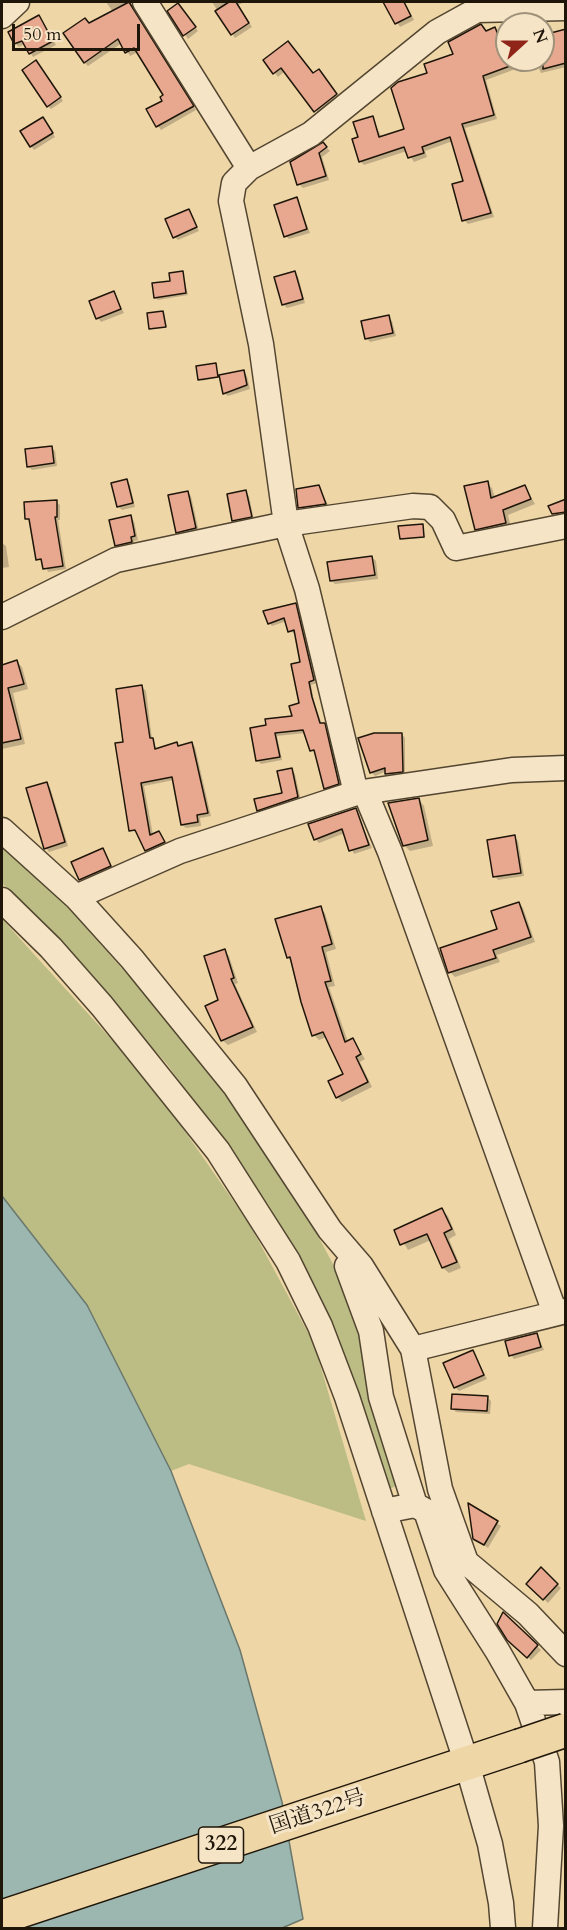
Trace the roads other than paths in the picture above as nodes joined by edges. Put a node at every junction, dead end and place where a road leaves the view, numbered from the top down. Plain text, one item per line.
1 (17, 2) edge
2 (145, 2) edge
3 (566, 8) edge
4 (2, 16) edge
5 (249, 168) junction
6 (286, 525) junction
7 (566, 526) edge
8 (2, 617) edge
9 (566, 768) edge
10 (360, 793) junction
11 (2, 830) edge
12 (76, 897) junction
13 (2, 900) edge
14 (330, 1230) junction
15 (560, 1312) edge
16 (413, 1349) junction
17 (415, 1505) junction
18 (384, 1511) junction
19 (566, 1654) edge
20 (526, 1702) junction
21 (566, 1702) edge
22 (566, 1730) edge
23 (556, 1759) edge
24 (454, 1768) junction
25 (548, 1903) junction
26 (2, 1917) edge
27 (503, 1929) edge
28 (545, 1929) edge
29 (564, 1929) edge

1 - 4 street
2 - 5 street
3 - 5 street
5 - 6 street
6 - 7 street
6 - 8 street
6 - 10 street
9 - 10 street
10 - 12 street
10 - 15 street
11 - 12 street
12 - 14 street
13 - 18 street
14 - 16 street
14 - 17 street
15 - 16 street
16 - 19 street
17 - 18 street
17 - 20 street
18 - 24 street
20 - 21 street
20 - 23 street
22 - 24 highway, 国道322号 / 322, bridge
23 - 25 street
24 - 26 highway, 国道322号 / 322
24 - 27 street
25 - 28 street
25 - 29 street

